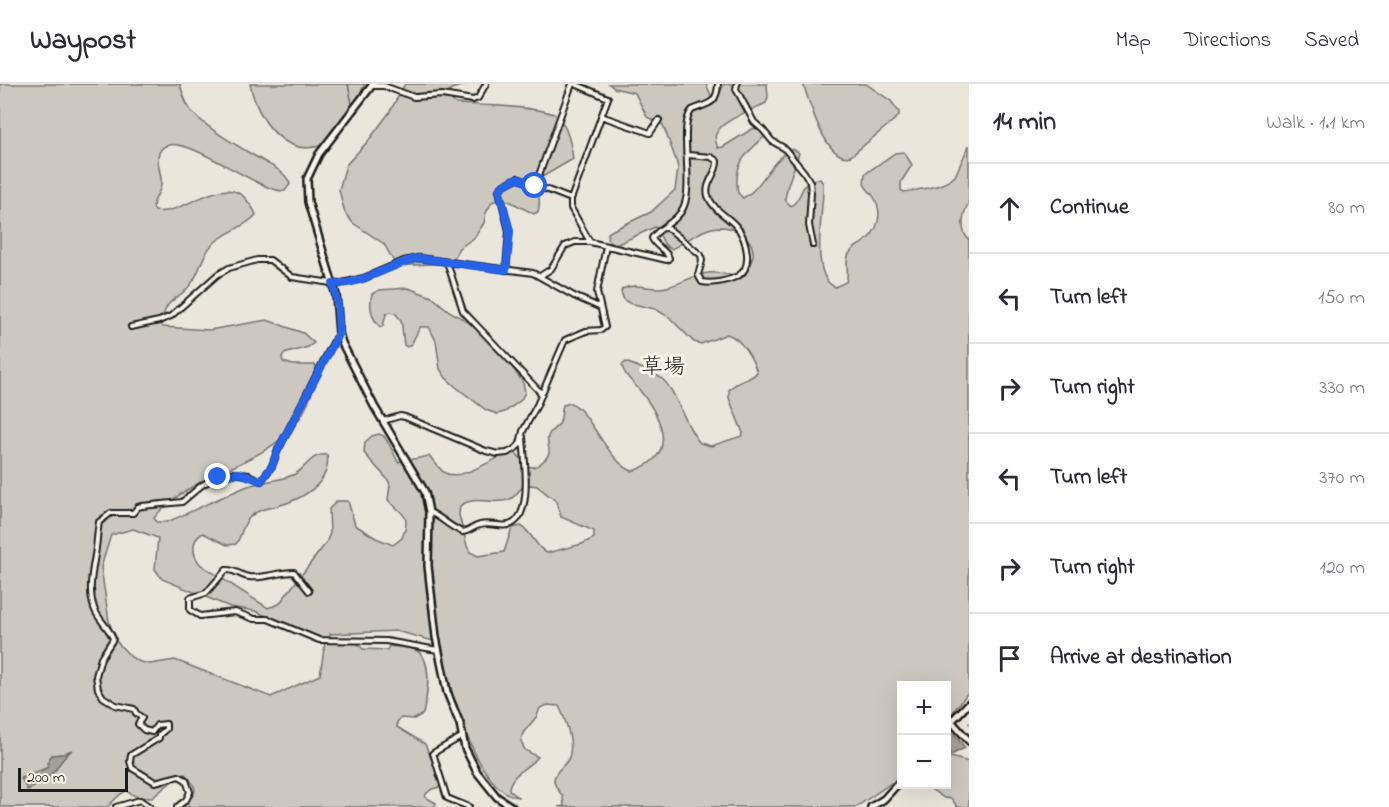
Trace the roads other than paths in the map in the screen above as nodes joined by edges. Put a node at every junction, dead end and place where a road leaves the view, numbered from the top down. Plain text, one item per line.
1 (486, 84) edge
2 (574, 84) edge
3 (718, 84) edge
4 (736, 84) edge
5 (373, 85) edge
6 (602, 116) junction
7 (659, 120) dead end
8 (688, 155) junction
9 (535, 186) junction
10 (571, 199) junction
11 (665, 228) junction
12 (590, 242) junction
13 (813, 245) dead end
14 (606, 246) junction
15 (447, 262) junction
16 (506, 270) junction
17 (540, 276) junction
18 (333, 284) junction
19 (599, 307) junction
20 (131, 327) dead end
21 (339, 333) junction
22 (541, 393) junction
23 (383, 421) junction
24 (523, 431) junction
25 (429, 512) junction
26 (309, 591) dead end
27 (438, 650) junction
28 (969, 703) edge
29 (952, 722) joint
30 (463, 736) junction
31 (969, 741) edge
32 (897, 785) edge
33 (884, 799) junction
34 (116, 807) edge
35 (150, 807) edge
36 (177, 807) edge
37 (469, 807) edge
38 (512, 807) edge
39 (871, 807) edge
40 (888, 807) edge

1 - 5 street
2 - 6 street
2 - 9 street
3 - 8 street
4 - 13 street
5 - 18 street
6 - 7 street
6 - 10 street
8 - 11 street
8 - 11 street
9 - 10 street
9 - 16 street
10 - 12 street
11 - 14 street
12 - 14 street
12 - 17 street
14 - 19 street
15 - 16 street
15 - 18 street
15 - 22 street
16 - 17 street
17 - 19 street
18 - 20 street
18 - 21 street
19 - 22 street
21 - 23 street
21 - 36 street
22 - 24 street
23 - 24 street
23 - 25 street
24 - 25 street
25 - 27 street
26 - 27 street
27 - 30 street
28 - 29 street
29 - 31 street
30 - 37 street
30 - 38 street
32 - 33 street
33 - 39 street
33 - 40 street
34 - 35 street

